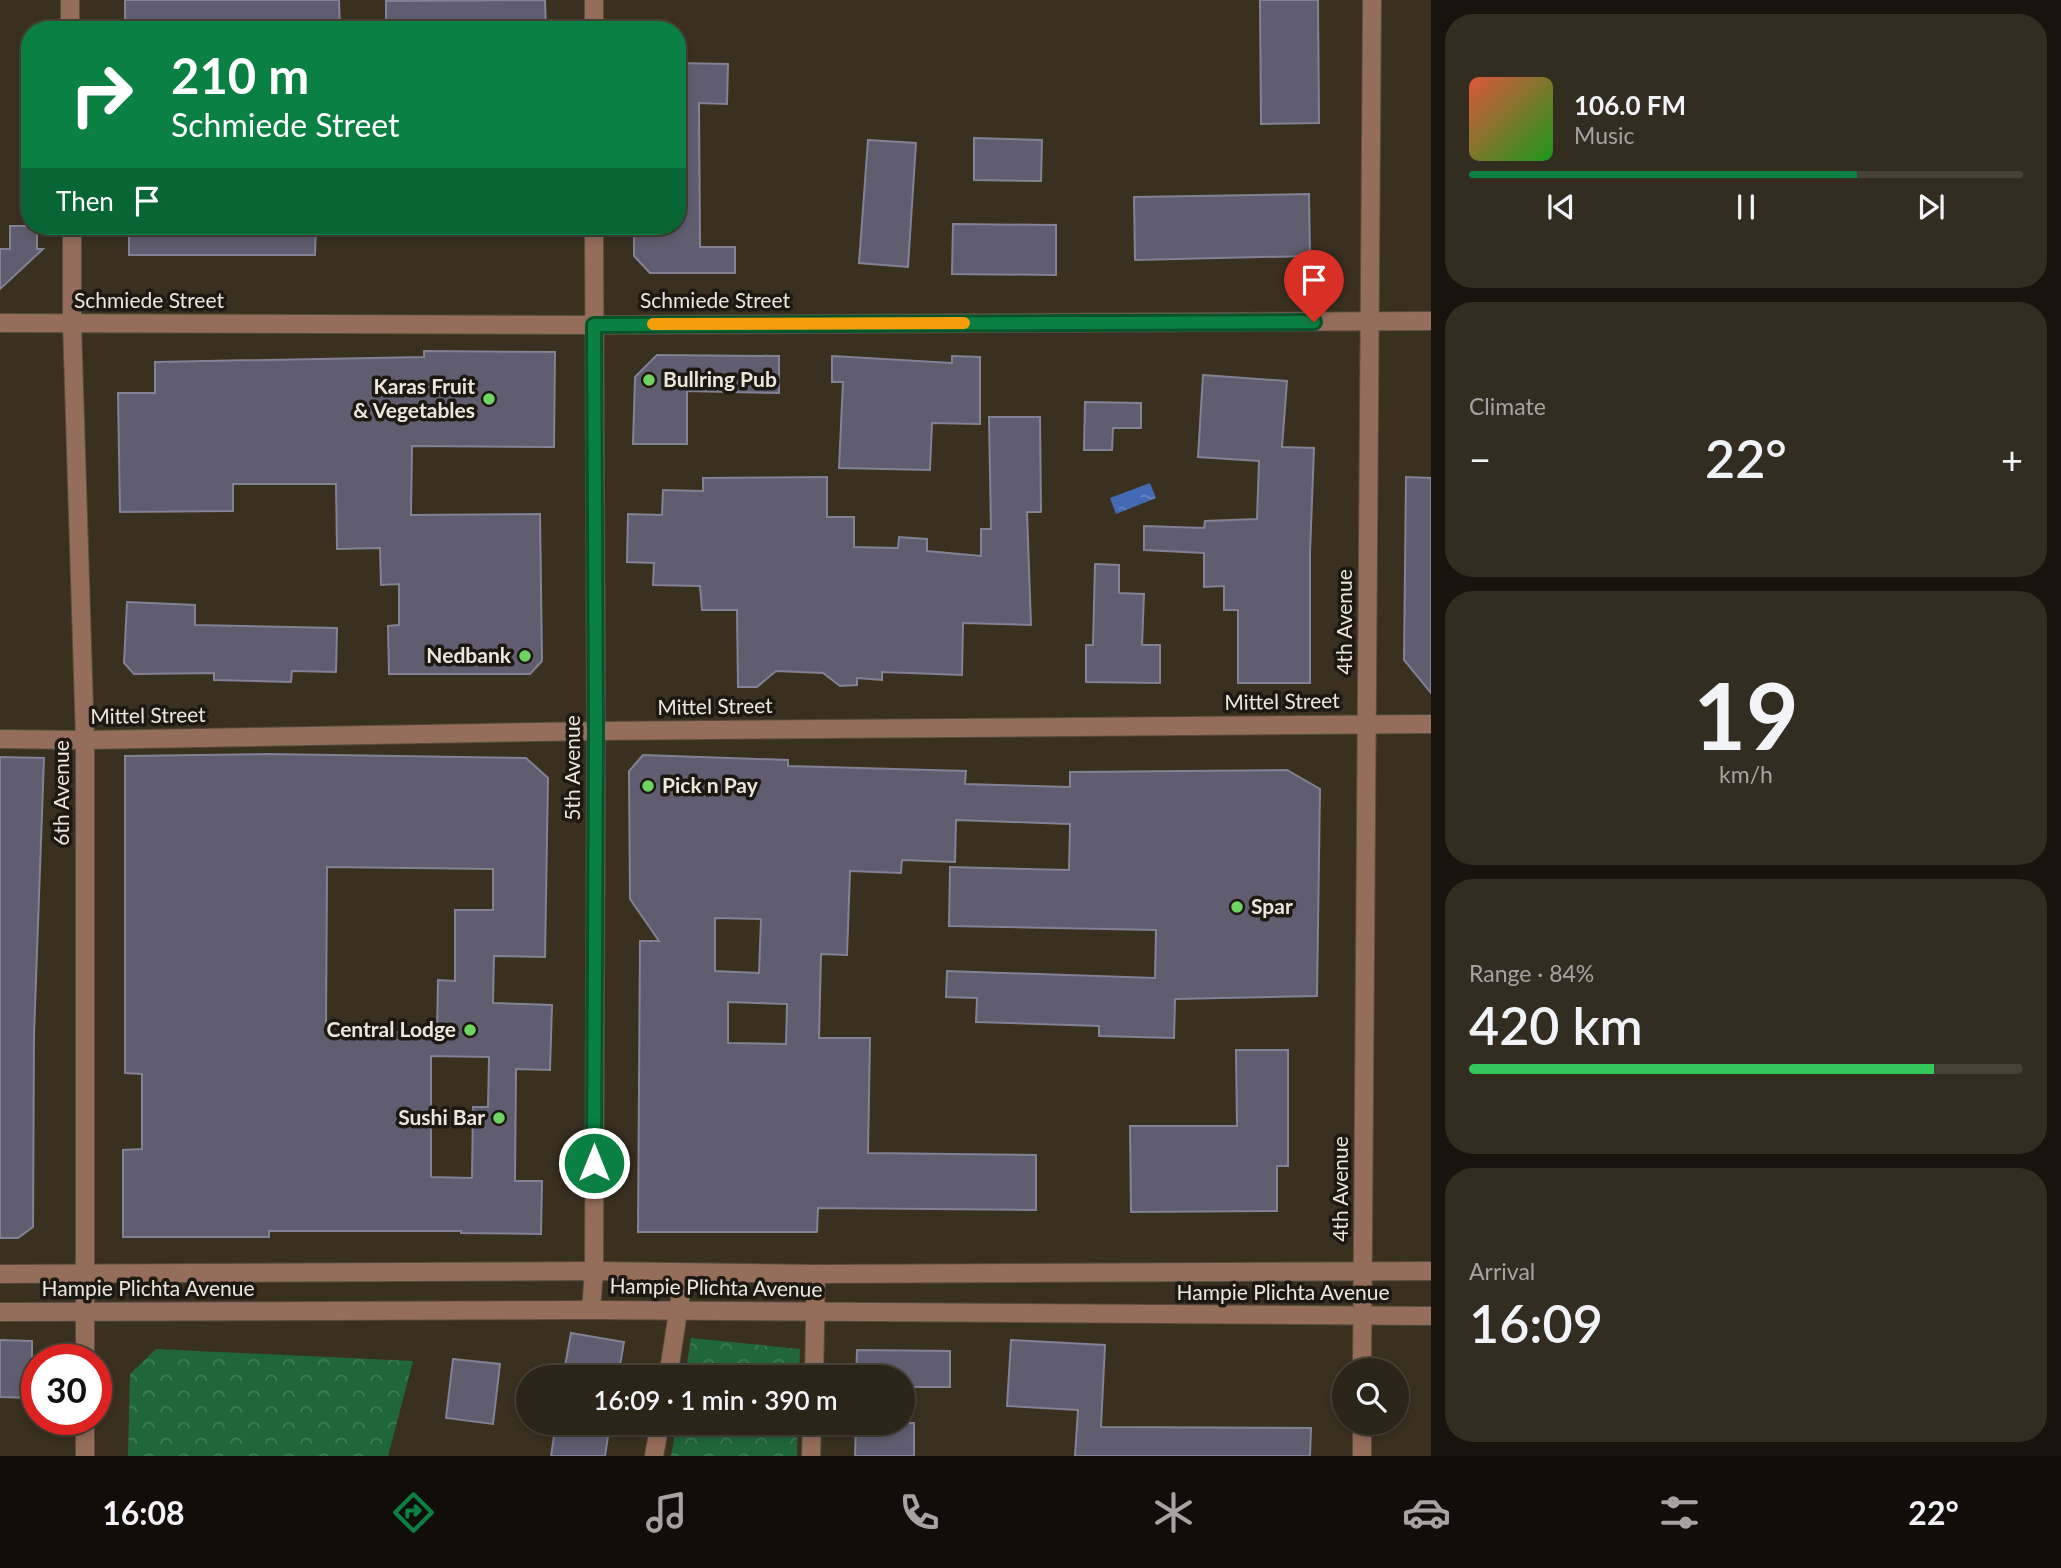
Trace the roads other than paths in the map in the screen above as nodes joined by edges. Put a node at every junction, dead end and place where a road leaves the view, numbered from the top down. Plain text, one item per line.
1 (70, 0) edge
2 (594, 0) edge
3 (1372, 0) edge
4 (70, 21) edge
5 (594, 21) edge
6 (72, 235) edge
7 (594, 235) edge
8 (1369, 321) junction
9 (1431, 321) edge
10 (0, 323) edge
11 (72, 323) junction
12 (594, 325) junction
13 (1367, 724) junction
14 (1431, 724) edge
15 (596, 731) junction
16 (0, 739) edge
17 (85, 740) junction
18 (594, 1271) junction
19 (1363, 1271) junction
20 (1431, 1271) edge
21 (684, 1273) junction
22 (0, 1274) edge
23 (83, 1274) junction
24 (816, 1274) junction
25 (592, 1310) junction
26 (0, 1312) edge
27 (85, 1312) junction
28 (679, 1312) junction
29 (816, 1313) junction
30 (1363, 1316) junction
31 (1431, 1316) edge
32 (85, 1344) edge
33 (1363, 1358) edge
34 (670, 1365) edge
35 (814, 1365) edge
36 (85, 1435) edge
37 (658, 1435) edge
38 (812, 1435) edge
39 (1362, 1435) edge
40 (85, 1456) edge
41 (654, 1456) edge
42 (811, 1456) edge
43 (1362, 1456) edge

1 - 4 street
2 - 5 street
3 - 8 street, 4th Avenue
6 - 11 street, 6th Avenue
7 - 12 street, 5th Avenue
8 - 9 street, Schmiede Street
8 - 12 street, Schmiede Street
8 - 13 street, 4th Avenue
10 - 11 street, Schmiede Street
11 - 12 street, Schmiede Street
11 - 17 street, 6th Avenue
12 - 15 street, 5th Avenue
13 - 14 street, Mittel Street
13 - 15 street, Mittel Street
13 - 19 street, 4th Avenue
15 - 17 street, Mittel Street
15 - 18 street, 5th Avenue
16 - 17 street, Mittel Street
17 - 23 street, 6th Avenue
18 - 21 street, Hampie Plichta Avenue
18 - 23 street, Hampie Plichta Avenue
18 - 25 street, 5th Avenue
19 - 20 street, Hampie Plichta Avenue
19 - 24 street, Hampie Plichta Avenue
19 - 30 street, 4th Avenue
21 - 24 street, Hampie Plichta Avenue
21 - 28 street
22 - 23 street, Hampie Plichta Avenue
23 - 27 street, 6th Avenue
24 - 29 street
25 - 27 street, Hampie Plichta Avenue
25 - 28 street, Hampie Plichta Avenue
26 - 27 street, Hampie Plichta Avenue
27 - 32 street, 6th Avenue
28 - 29 street, Hampie Plichta Avenue
28 - 34 street
29 - 30 street, Hampie Plichta Avenue
29 - 35 street
30 - 31 street, Hampie Plichta Avenue
30 - 33 street, 4th Avenue
36 - 40 street
37 - 41 street
38 - 42 street
39 - 43 street

